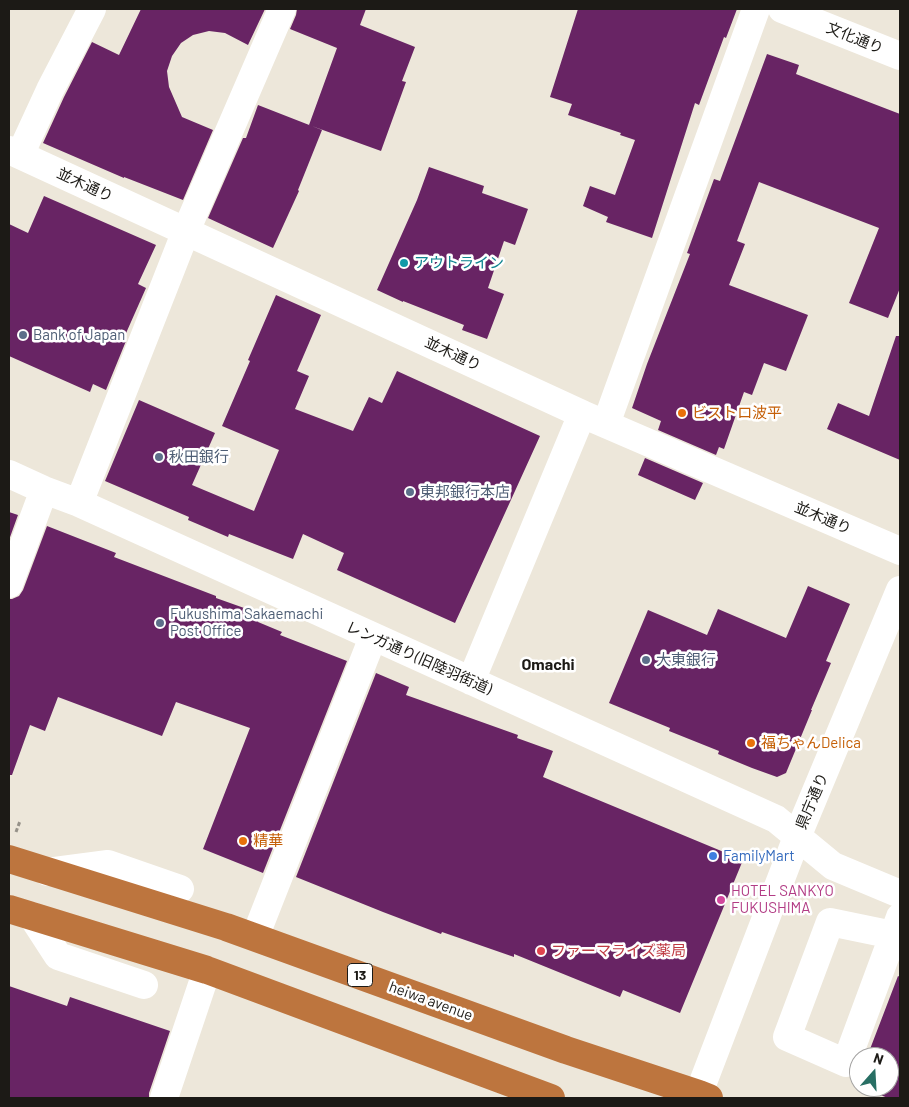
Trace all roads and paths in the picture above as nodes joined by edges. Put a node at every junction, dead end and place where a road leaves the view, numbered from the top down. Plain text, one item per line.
1 (92, 9) edge
2 (282, 9) edge
3 (756, 9) edge
4 (782, 9) edge
5 (900, 56) edge
6 (14, 153) edge
7 (186, 231) junction
8 (594, 419) junction
9 (9, 474) edge
10 (44, 490) junction
11 (78, 503) junction
12 (900, 552) edge
13 (9, 584) edge
14 (900, 590) edge
15 (373, 637) junction
16 (471, 681) junction
17 (797, 837) junction
18 (9, 860) edge
19 (47, 872) junction
20 (180, 889) dead end
21 (900, 894) edge
22 (20, 912) edge
23 (897, 926) edge
24 (255, 937) junction
25 (207, 970) junction
26 (144, 985) dead end
27 (702, 1097) edge
28 (164, 1098) edge
29 (551, 1098) edge

1 - 6 street
2 - 7 street
3 - 8 street
4 - 5 street, 文化通り
6 - 7 street, 並木通り
7 - 8 street, 並木通り
7 - 11 street
8 - 12 street, 並木通り
8 - 16 street
9 - 10 street, レンガ通り(旧陸羽街道)
10 - 11 street, レンガ通り(旧陸羽街道)
10 - 13 street
11 - 15 street, レンガ通り(旧陸羽街道)
14 - 17 street, 県庁通り
15 - 16 street, レンガ通り(旧陸羽街道)
15 - 24 street
16 - 17 street, レンガ通り(旧陸羽街道)
17 - 21 street, レンガ通り(旧陸羽街道)
17 - 27 street, 県庁通り
18 - 19 highway, heiwa avenue / 13
19 - 20 street
19 - 24 highway, heiwa avenue / 13
22 - 25 highway
22 - 26 street
23 - 23 street
24 - 27 highway, heiwa avenue / 13
25 - 28 street
25 - 29 highway

